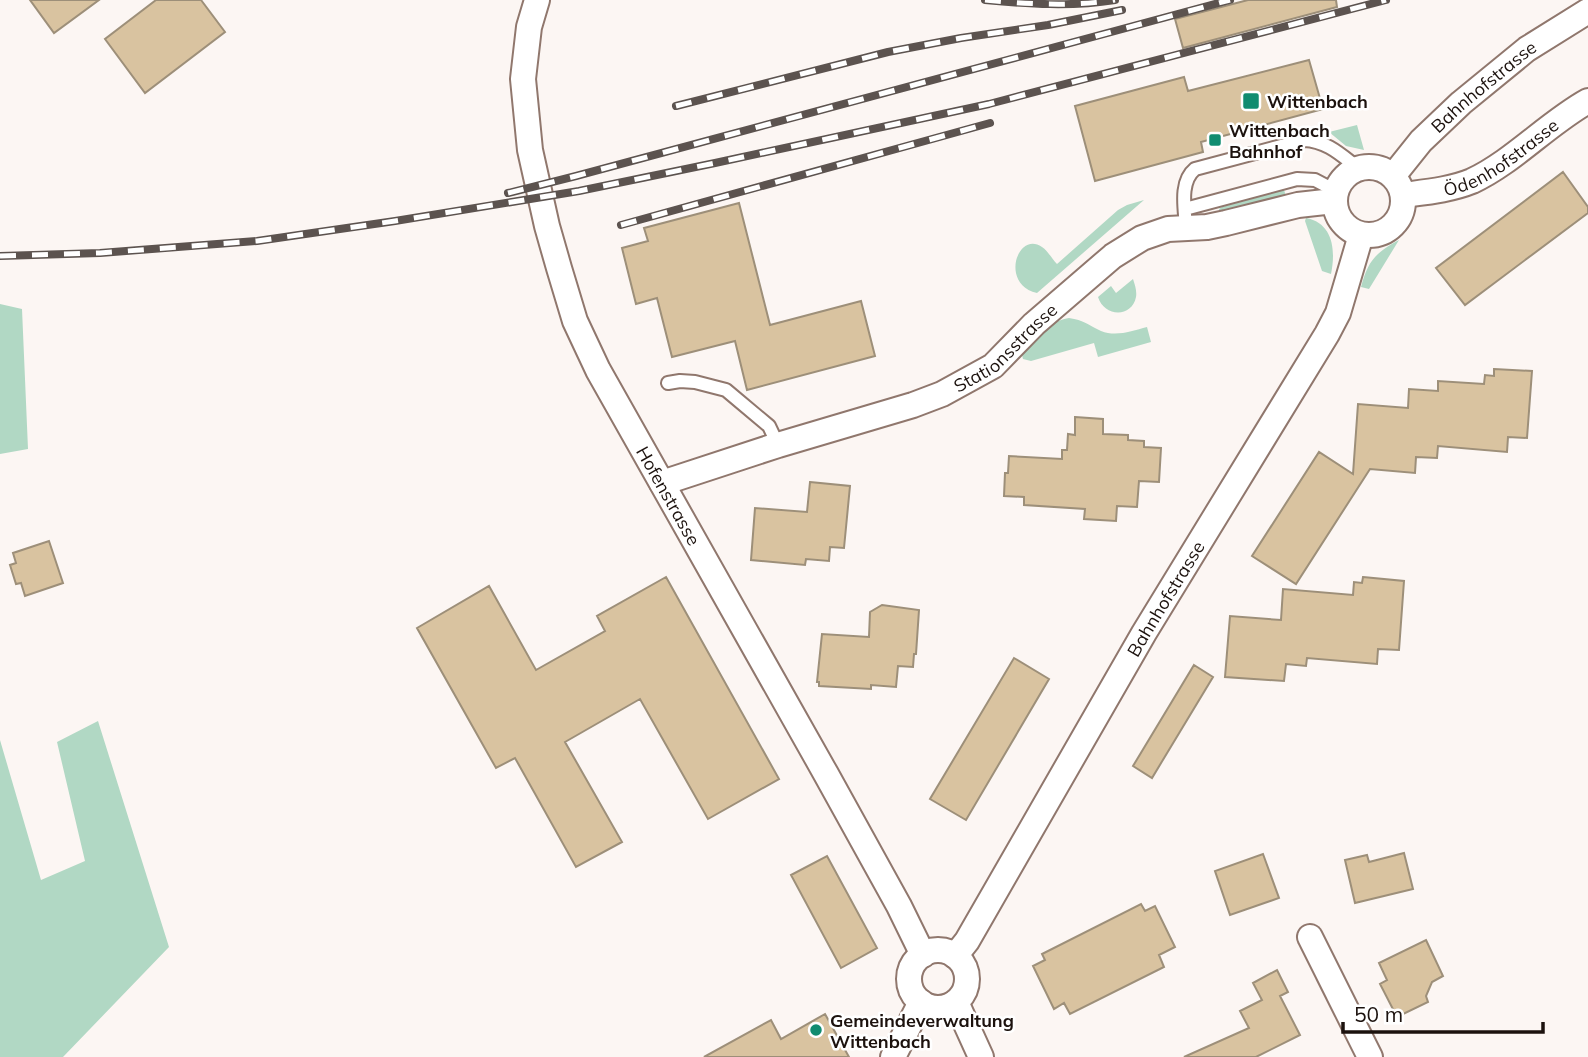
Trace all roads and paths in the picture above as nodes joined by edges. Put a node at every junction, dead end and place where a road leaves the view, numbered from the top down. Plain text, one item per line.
1 (537, 0) edge
2 (1588, 11) edge
3 (1588, 101) edge
4 (1358, 168) junction
5 (1398, 185) junction
6 (1335, 196) junction
7 (1186, 218) junction
8 (1361, 235) junction
9 (668, 383) dead end
10 (778, 445) junction
11 (662, 483) junction
12 (1310, 937) dead end
13 (922, 955) junction
14 (956, 956) junction
15 (920, 1002) junction
16 (956, 1002) junction
17 (893, 1057) edge
18 (981, 1057) edge
19 (1370, 1057) edge

1 - 11 street, Hofenstrasse
2 - 5 street, Bahnhofstrasse
3 - 5 street, Ödenhofstrasse
4 - 5 street
4 - 6 street
4 - 7 lane
5 - 8 street
6 - 7 street, Stationsstrasse
6 - 8 street
7 - 10 street, Stationsstrasse
8 - 14 street, Bahnhofstrasse
9 - 10 lane
10 - 11 street, Stationsstrasse
11 - 13 street, Hofenstrasse
12 - 19 street
13 - 14 street
13 - 15 street
14 - 16 street
15 - 16 street
15 - 17 street
16 - 18 street

